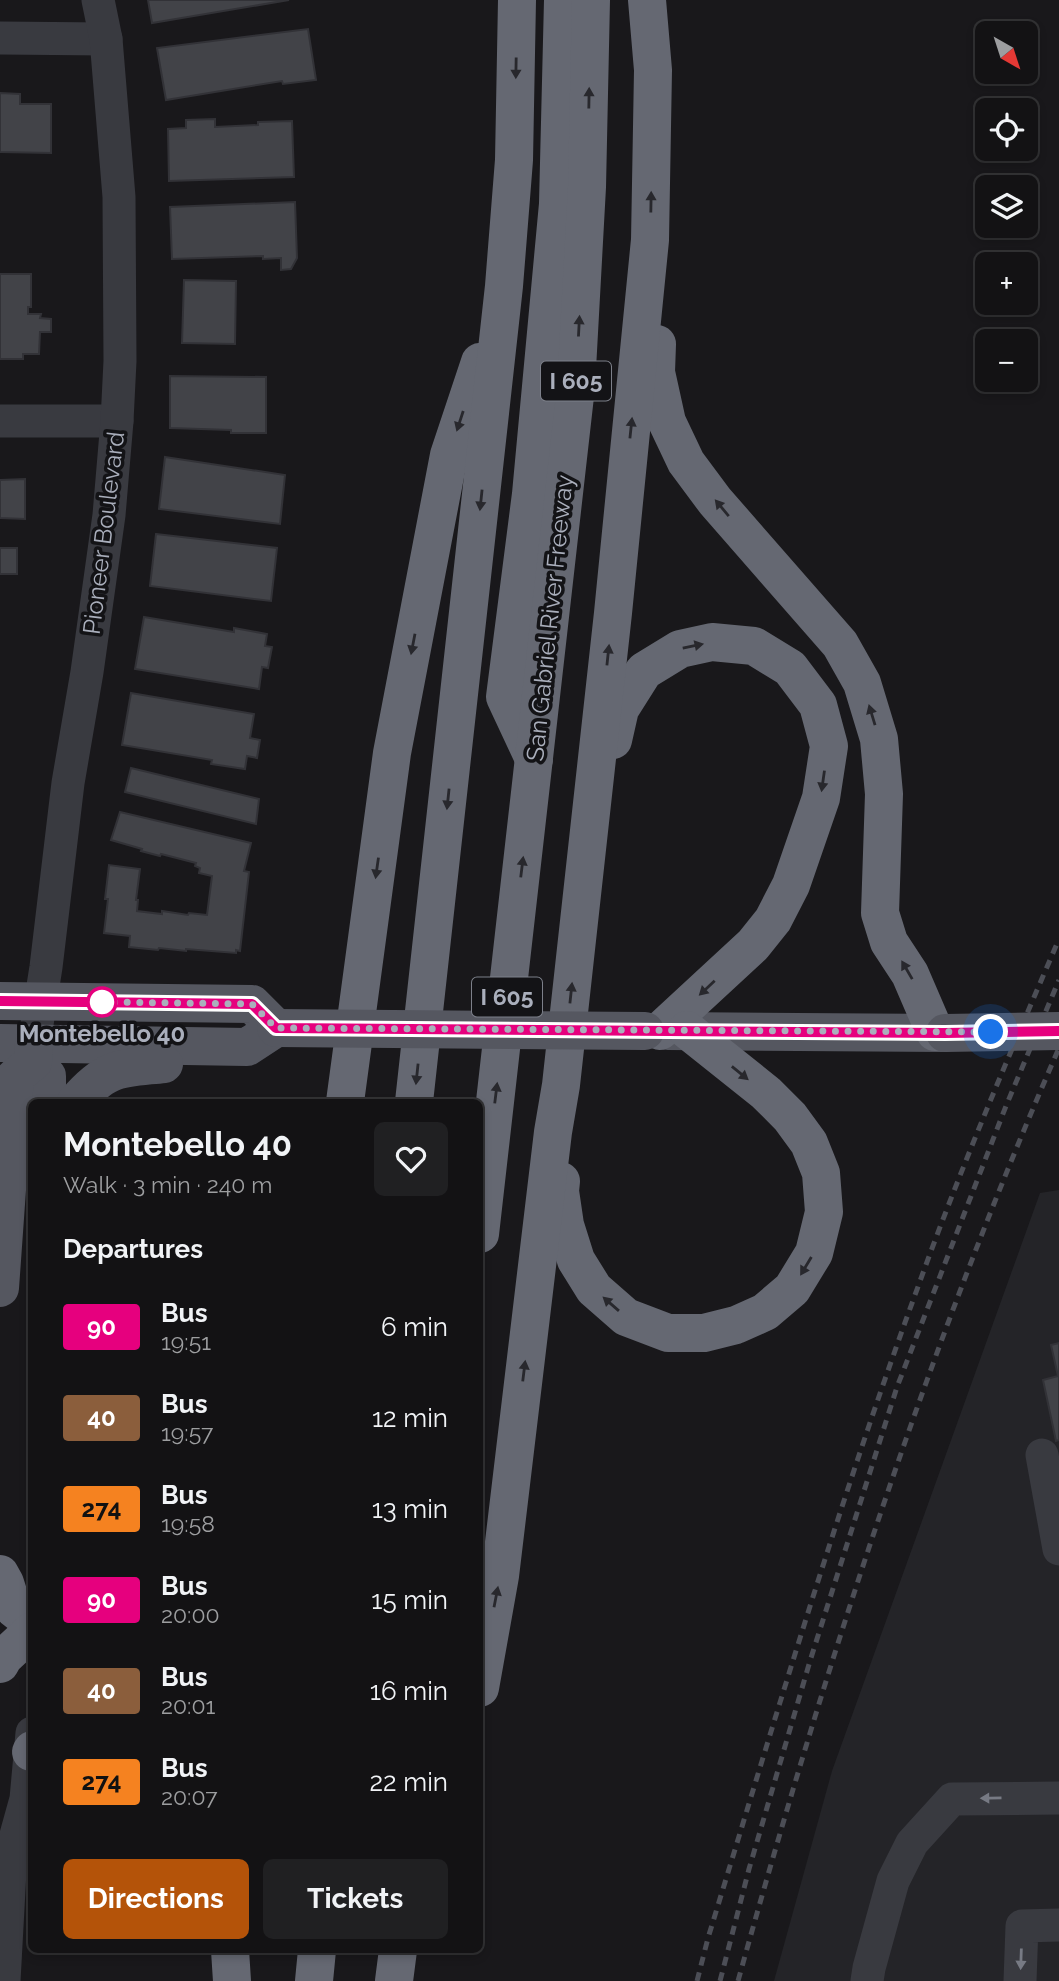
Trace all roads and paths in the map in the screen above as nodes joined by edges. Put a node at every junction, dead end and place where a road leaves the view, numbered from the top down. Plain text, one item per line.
1 (98, 0) edge
2 (517, 0) edge
3 (548, 0) edge
4 (563, 0) edge
5 (591, 0) edge
6 (647, 0) edge
7 (0, 37) edge
8 (106, 39) junction
9 (650, 240) junction
10 (504, 286) junction
11 (0, 421) edge
12 (117, 421) junction
13 (456, 731) junction
14 (534, 759) junction
15 (584, 869) junction
16 (41, 1000) junction
17 (0, 1001) edge
18 (276, 1028) junction
19 (664, 1031) junction
20 (1059, 1031) edge
21 (940, 1032) junction
22 (215, 1047) junction
23 (22, 1050) edge
24 (561, 1085) junction
25 (47, 1099) edge
26 (79, 1099) edge
27 (345, 1099) edge
28 (414, 1099) edge
29 (483, 1208) edge
30 (0, 1288) edge
31 (1042, 1455) dead end
32 (1059, 1549) edge
33 (0, 1574) edge
34 (28, 1620) edge
35 (28, 1634) edge
36 (0, 1664) edge
37 (483, 1671) edge
38 (28, 1780) edge
39 (1059, 1798) edge
40 (6, 1839) edge
41 (1059, 1925) edge
42 (230, 1953) edge
43 (317, 1953) edge
44 (4, 1981) edge
45 (232, 1981) edge
46 (314, 1981) edge
47 (867, 1981) edge
48 (1020, 1981) edge

1 - 8 street, Pioneer Boulevard
2 -> 10 highway
3 - 13 highway
4 - 14 highway
14 -> 5 highway, San Gabriel River Freeway / I 605
9 -> 6 highway
7 - 8 street
8 - 12 street, Pioneer Boulevard
15 -> 9 highway
21 -> 9 highway
10 -> 13 highway
10 -> 27 highway
11 - 12 street
12 - 16 street, Pioneer Boulevard
13 -> 28 highway
29 -> 14 highway, San Gabriel River Freeway / I 605
15 -> 19 highway
24 -> 15 highway
16 - 17 main road
16 - 18 main road
16 - 23 street, Pioneer Boulevard
18 - 19 main road, bridge
18 - 22 main road
19 - 21 main road
19 -> 24 highway
20 - 21 main road, bridge
22 - 23 main road
22 - 26 main road
23 - 25 main road
23 - 30 main road, Pioneer Boulevard
37 -> 24 highway
31 - 32 street
33 - 34 highway
35 - 36 highway
38 - 40 street
39 -> 47 street
40 - 44 street
41 -> 48 street
42 - 45 highway
43 - 46 highway

